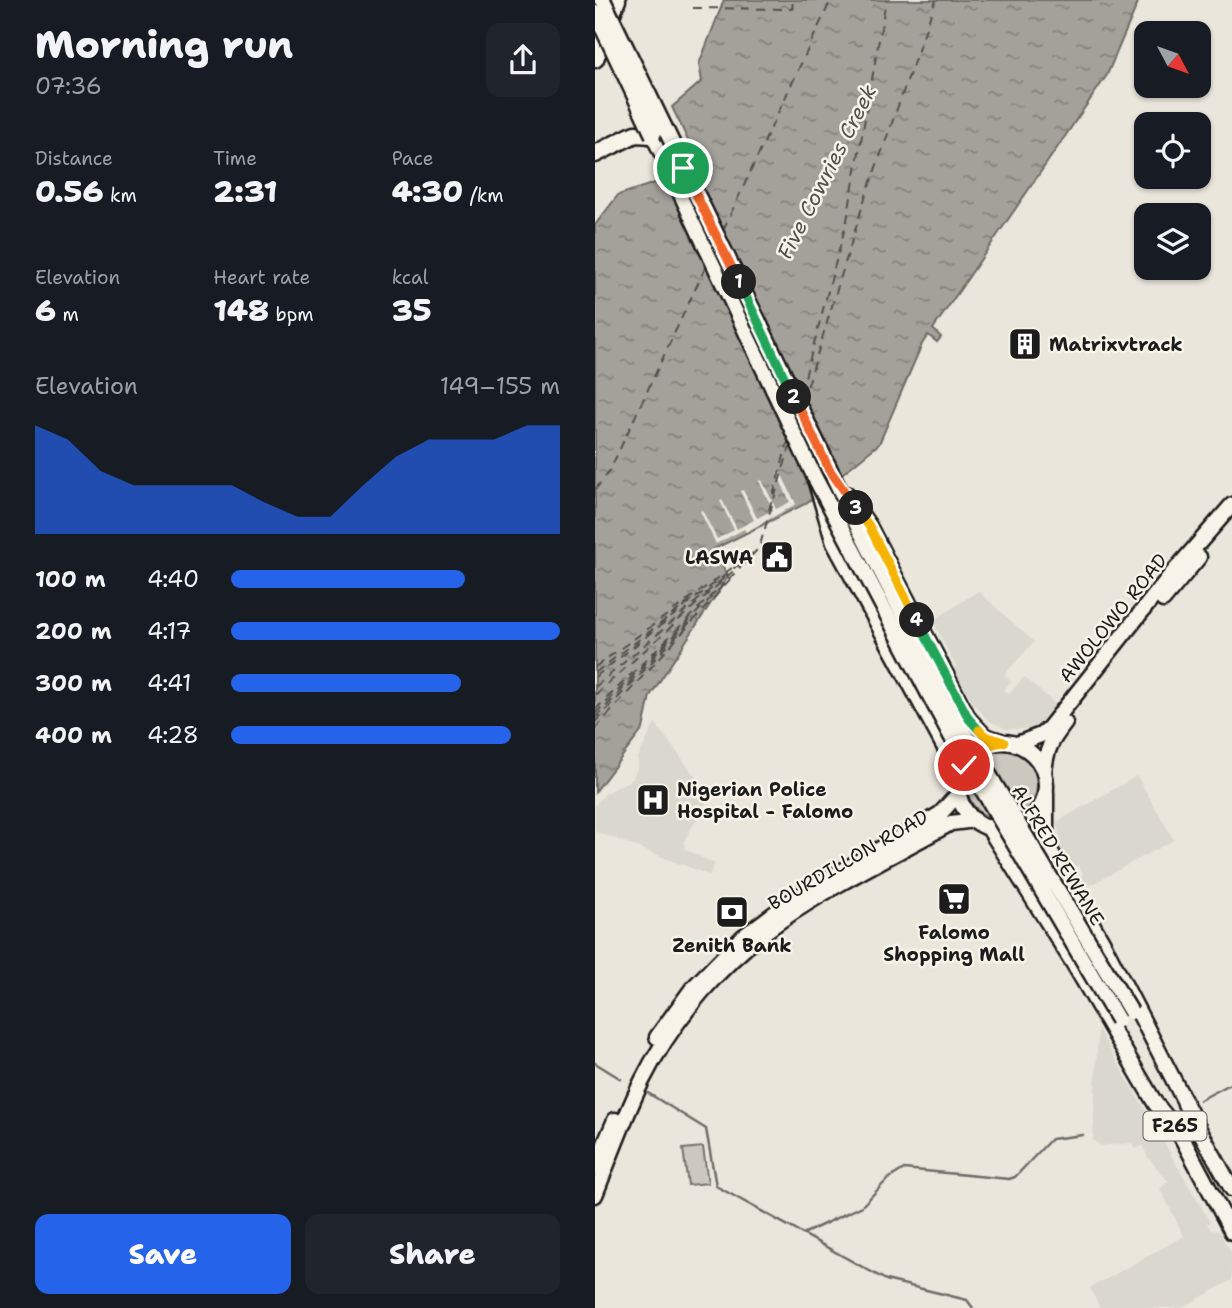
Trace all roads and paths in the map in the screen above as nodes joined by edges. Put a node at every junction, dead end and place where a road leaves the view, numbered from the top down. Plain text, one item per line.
1 (601, 0) edge
2 (617, 0) edge
3 (595, 11) edge
4 (595, 59) edge
5 (653, 135) junction
6 (595, 155) edge
7 (829, 469) junction
8 (814, 475) junction
9 (1232, 505) edge
10 (1232, 519) edge
11 (1011, 743) junction
12 (1044, 773) junction
13 (960, 776) junction
14 (1046, 792) junction
15 (959, 793) junction
16 (981, 824) junction
17 (1124, 1016) junction
18 (1190, 1112) junction
19 (1177, 1130) junction
20 (595, 1167) edge
21 (1232, 1189) edge
22 (595, 1195) edge
23 (1232, 1232) edge

1 - 3 highway
1 - 7 main road, ALFRED REWANE / F265, bridge
2 - 4 highway
3 - 5 main road, F265, bridge
5 - 6 highway
5 - 8 main road, F265
7 - 11 main road, bridge
7 - 17 main road, ALFRED REWANE / F265, bridge
8 - 13 main road, bridge
8 - 17 main road, F265, bridge
9 - 11 main road, AWOLOWO ROAD
10 - 12 main road, AWOLOWO ROAD
11 - 12 main road
11 - 13 main road
12 - 14 main road
13 - 15 main road
14 - 16 main road
14 - 18 main road
15 - 16 main road
15 - 20 main road, BOURDILLON ROAD
16 - 19 main road
16 - 22 main road, BOURDILLON ROAD
17 - 18 main road, F265
17 - 19 main road, F265
18 - 21 main road, F265
19 - 23 main road, F265

